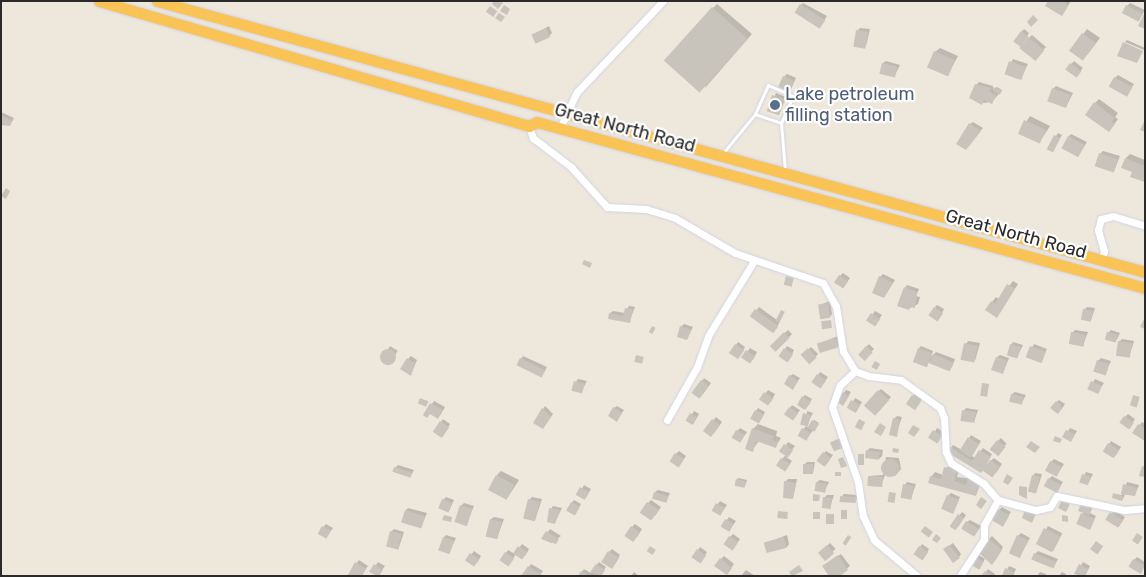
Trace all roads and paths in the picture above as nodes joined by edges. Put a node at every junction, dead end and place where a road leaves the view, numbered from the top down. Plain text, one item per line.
1 (99, 1) edge
2 (157, 1) edge
3 (663, 1) edge
4 (565, 114) junction
5 (755, 114) junction
6 (781, 123) junction
7 (529, 126) junction
8 (560, 128) junction
9 (721, 155) junction
10 (785, 172) junction
11 (1145, 226) edge
12 (754, 261) junction
13 (1101, 261) junction
14 (1145, 272) edge
15 (1145, 288) edge
16 (855, 371) junction
17 (667, 420) dead end
18 (998, 500) junction
19 (1145, 508) edge
20 (917, 576) edge
21 (960, 576) edge

1 - 7 highway, Great North Road
2 - 4 highway, Great North Road
3 - 4 street
4 - 8 street
4 - 9 highway, Great North Road
5 - 6 lane
5 - 6 lane
5 - 9 lane
6 - 10 lane
7 - 8 highway, Great North Road
7 - 12 street
8 - 15 highway, Great North Road
9 - 10 highway, Great North Road
10 - 13 highway, Great North Road
11 - 13 street
12 - 16 street
12 - 17 street
13 - 14 highway, Great North Road
16 - 18 street
16 - 20 street
18 - 19 street
18 - 21 street

